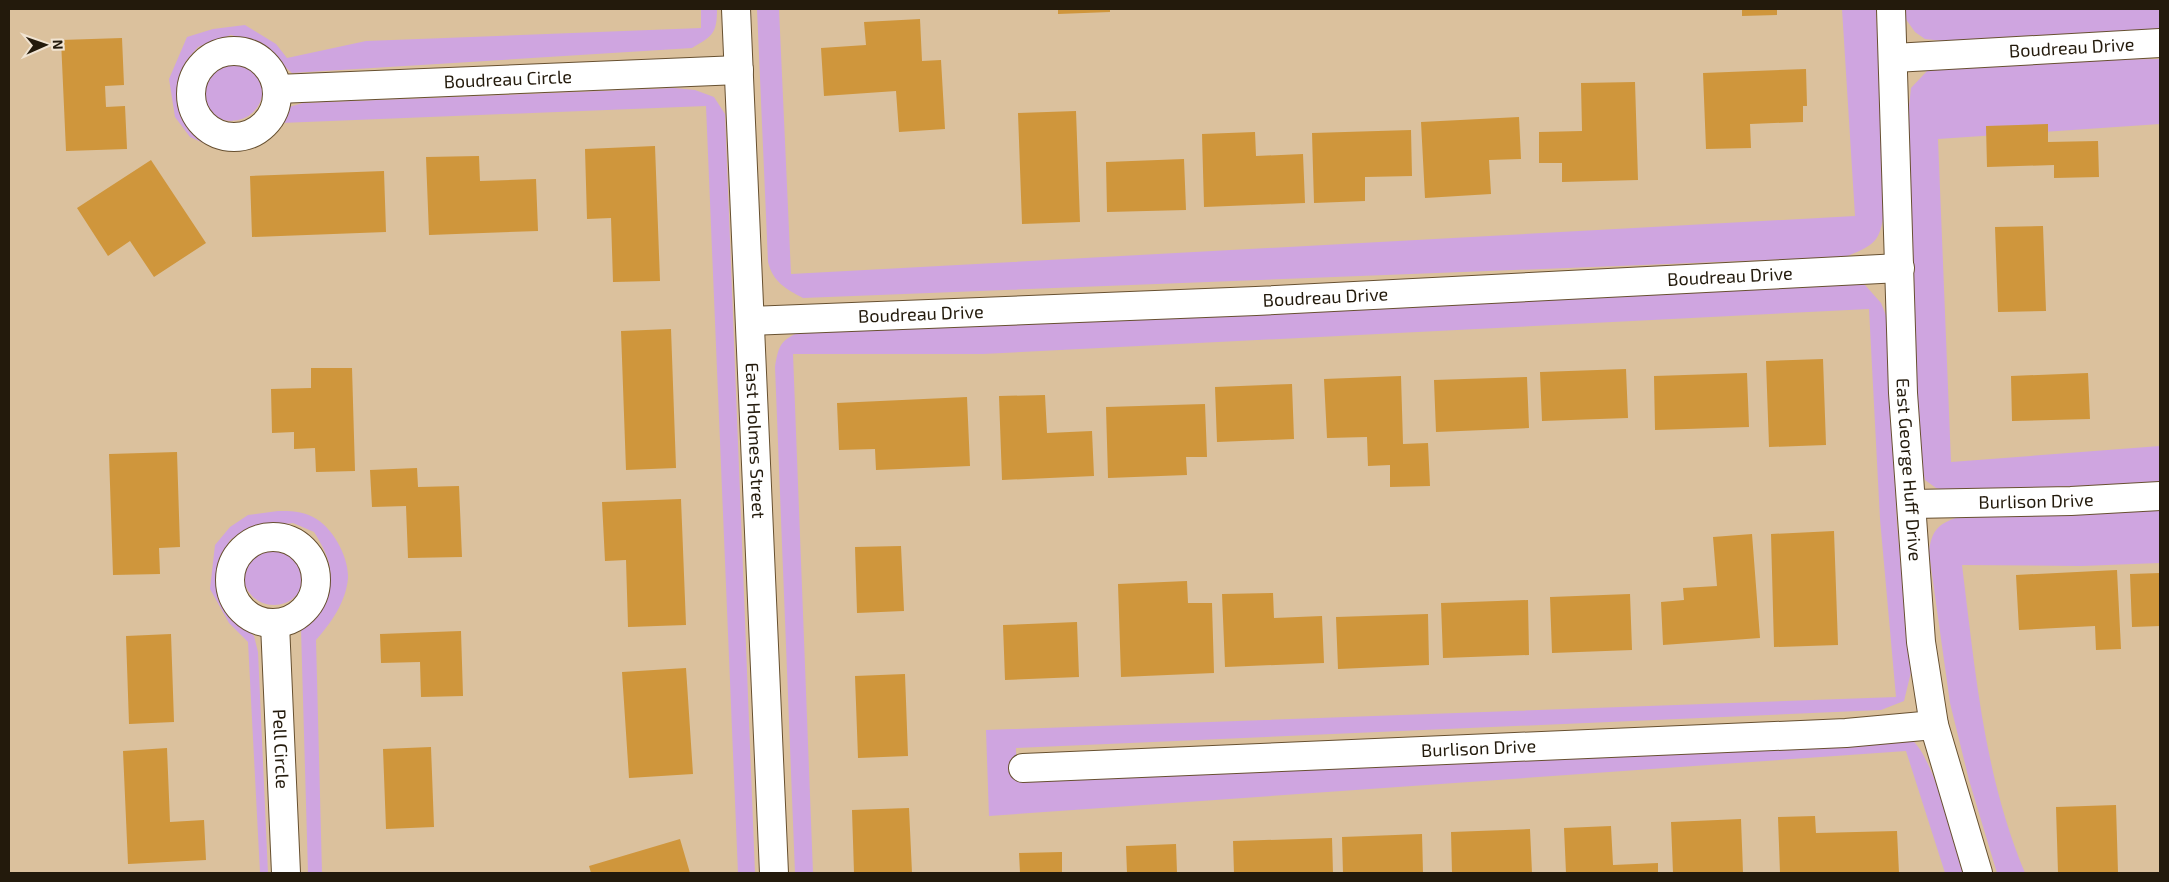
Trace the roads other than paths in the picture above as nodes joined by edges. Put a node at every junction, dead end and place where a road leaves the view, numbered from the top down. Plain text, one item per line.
1 (736, 9) edge
2 (1891, 9) edge
3 (2160, 43) edge
4 (1894, 58) junction
5 (739, 70) junction
6 (277, 89) dead end
7 (1900, 268) junction
8 (751, 321) junction
9 (2160, 496) edge
10 (1912, 504) junction
11 (275, 624) dead end
12 (1934, 725) junction
13 (1023, 768) dead end
14 (286, 873) edge
15 (774, 873) edge
16 (1978, 873) edge

1 - 5 street, East Holmes Street
2 - 4 street, East George Huff Drive
3 - 4 street, Boudreau Drive
4 - 7 street, East George Huff Drive
5 - 6 street, Boudreau Circle
5 - 8 street, East Holmes Street
7 - 8 street, Boudreau Drive
7 - 10 street, East George Huff Drive
8 - 15 street, East Holmes Street
9 - 10 street, Burlison Drive
10 - 12 street, East George Huff Drive
11 - 14 street, Pell Circle
12 - 13 street, Burlison Drive
12 - 16 street, East George Huff Drive

